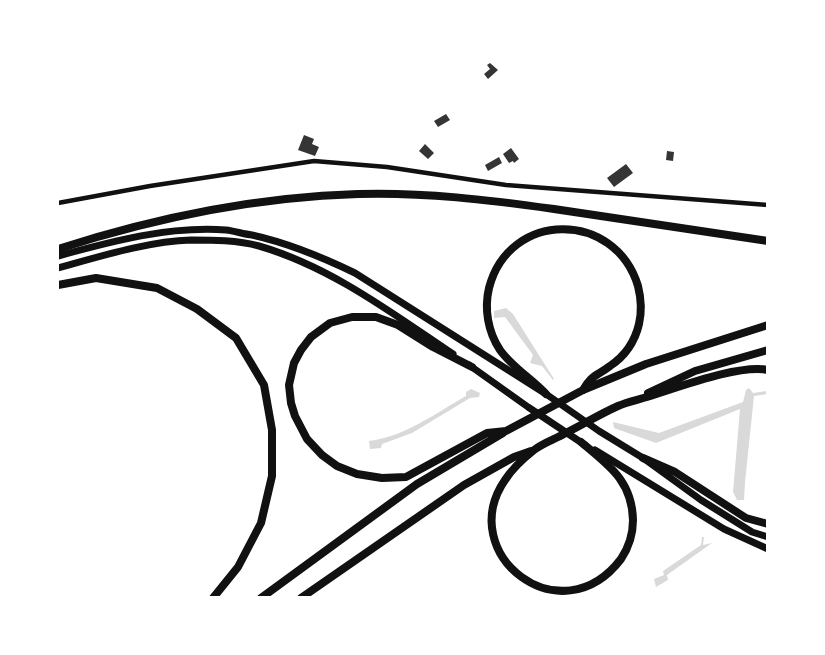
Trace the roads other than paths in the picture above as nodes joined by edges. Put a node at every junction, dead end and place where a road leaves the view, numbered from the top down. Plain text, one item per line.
1 (58, 203) edge
2 (768, 205) edge
3 (768, 241) edge
4 (58, 249) edge
5 (58, 256) edge
6 (58, 268) edge
7 (58, 285) edge
8 (768, 325) edge
9 (768, 350) edge
10 (472, 367) junction
11 (768, 370) edge
12 (583, 390) junction
13 (546, 394) junction
14 (619, 406) junction
15 (506, 431) junction
16 (581, 442) junction
17 (535, 449) junction
18 (643, 458) junction
19 (768, 524) edge
20 (768, 537) edge
21 (768, 550) edge
22 (213, 598) edge
23 (261, 598) edge
24 (301, 598) edge

1 - 2 street
3 - 4 highway
5 - 13 main road
6 - 10 main road
7 - 22 highway
8 - 12 highway
9 - 14 highway
10 - 15 highway
10 - 16 main road
11 - 14 highway
12 - 13 highway
12 - 15 highway
13 - 18 main road
14 - 17 highway
15 - 23 highway
16 - 17 highway
16 - 21 main road
17 - 24 highway
18 - 19 highway
18 - 20 main road

